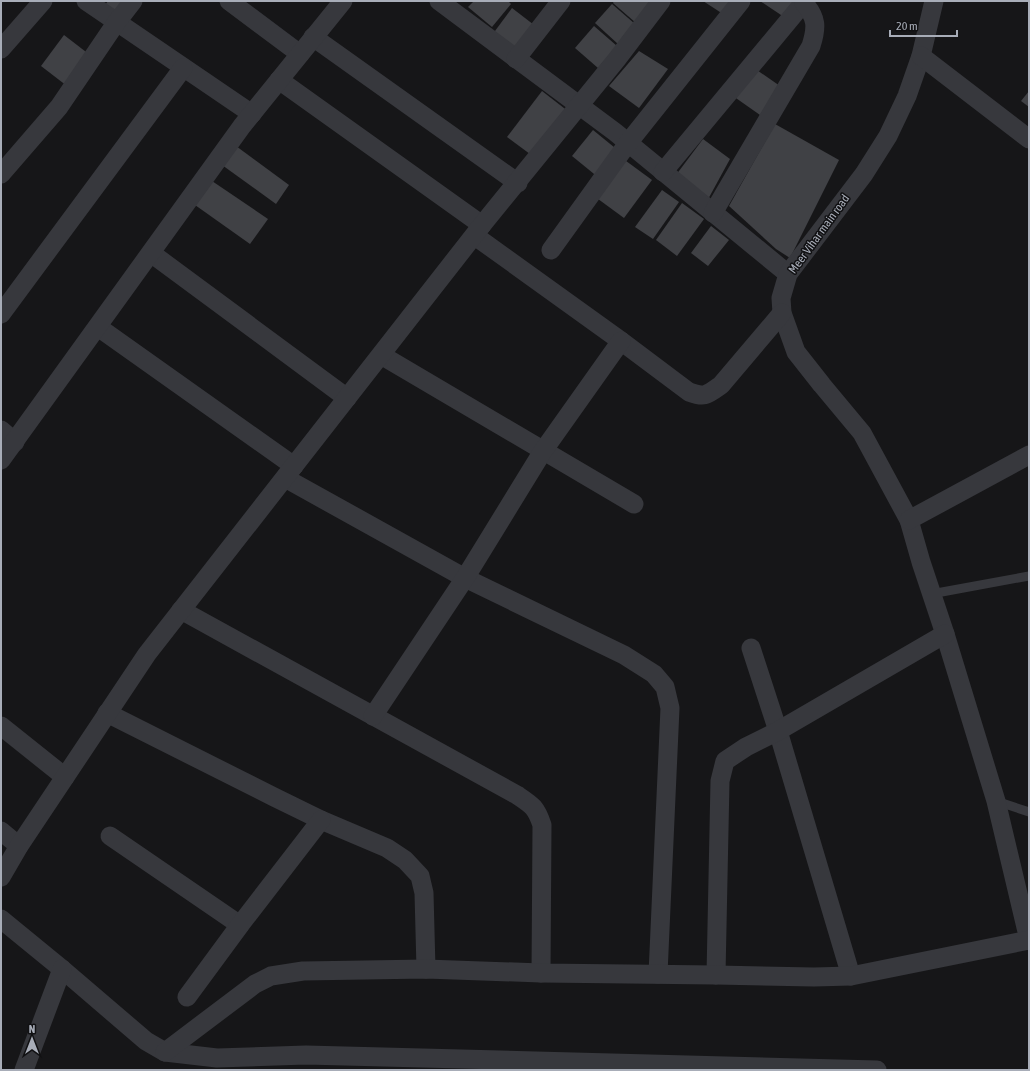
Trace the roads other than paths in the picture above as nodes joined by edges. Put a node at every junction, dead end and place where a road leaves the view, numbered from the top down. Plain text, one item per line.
1 (44, 1) edge
2 (86, 1) edge
3 (133, 1) edge
4 (229, 1) edge
5 (344, 1) edge
6 (561, 1) edge
7 (662, 1) edge
8 (741, 1) edge
9 (934, 1) edge
10 (804, 2) edge
11 (452, 5) edge
12 (116, 23) junction
13 (313, 38) junction
14 (1, 49) edge
15 (300, 54) junction
16 (921, 56) junction
17 (516, 59) junction
18 (183, 68) junction
19 (279, 80) junction
20 (580, 106) junction
21 (252, 114) junction
22 (1029, 139) edge
23 (628, 143) junction
24 (663, 172) junction
25 (1, 174) edge
26 (518, 183) junction
27 (713, 213) junction
28 (479, 231) junction
29 (551, 250) dead end
30 (151, 253) junction
31 (788, 274) junction
32 (782, 313) junction
33 (1, 314) edge
34 (98, 327) junction
35 (621, 341) junction
36 (381, 355) junction
37 (348, 398) junction
38 (8, 436) edge
39 (543, 451) junction
40 (1029, 455) edge
41 (1, 460) edge
42 (290, 472) junction
43 (634, 504) dead end
44 (909, 520) junction
45 (1029, 576) edge
46 (465, 578) junction
47 (931, 594) junction
48 (181, 610) junction
49 (945, 634) junction
50 (751, 648) dead end
51 (107, 713) junction
52 (373, 716) junction
53 (1, 726) edge
54 (778, 731) junction
55 (65, 777) junction
56 (996, 801) junction
57 (1029, 812) edge
58 (321, 820) junction
59 (1, 831) edge
60 (110, 836) dead end
61 (19, 846) junction
62 (1, 877) edge
63 (1, 919) edge
64 (240, 925) junction
65 (1029, 940) edge
66 (62, 969) junction
67 (426, 970) junction
68 (541, 973) junction
69 (658, 974) junction
70 (716, 975) junction
71 (851, 976) junction
72 (187, 997) dead end
73 (165, 1052) junction
74 (306, 1063) edge
75 (360, 1063) edge
76 (217, 1064) edge
77 (24, 1070) edge
78 (877, 1070) edge

1 - 14 street
2 - 12 street
3 - 12 street
4 - 15 street
5 - 13 street
6 - 17 street
7 - 20 street
8 - 23 street
9 - 16 street, Meer Vihar main road
10 - 24 street
10 - 27 street
11 - 17 street
12 - 18 street
12 - 25 street
13 - 15 street
13 - 26 street
15 - 19 street
16 - 22 street
16 - 31 street, Meer Vihar main road
17 - 20 street
18 - 21 street
18 - 33 street
19 - 21 street
19 - 28 street
20 - 23 street
20 - 26 street
21 - 30 street
23 - 24 street
23 - 29 street
24 - 27 street
26 - 28 street
27 - 31 street
28 - 35 street
28 - 36 street
30 - 34 street
30 - 37 street
31 - 32 street, Meer Vihar main road
32 - 35 street
32 - 44 street, Meer Vihar main road
34 - 38 street
34 - 42 street
35 - 39 street
36 - 37 street
36 - 39 street
37 - 42 street
38 - 41 street
39 - 43 street
39 - 46 street
40 - 44 street
42 - 46 street
42 - 48 street
44 - 47 street, Meer Vihar main road
45 - 47 lane
46 - 52 street
46 - 69 street
47 - 49 street, Meer Vihar main road
48 - 51 street
48 - 52 street
49 - 54 street
49 - 56 street, Meer Vihar main road
50 - 54 street
51 - 55 street
51 - 58 street
52 - 68 street
53 - 55 street
54 - 70 street
54 - 71 street
55 - 61 street
56 - 57 lane
56 - 65 street, Meer Vihar main road
58 - 64 street
58 - 67 street
59 - 61 street
60 - 64 street
61 - 62 street
63 - 66 street
64 - 72 street
65 - 71 street
66 - 73 street
66 - 77 street
67 - 68 street
67 - 73 street
68 - 69 street
69 - 70 street
70 - 71 street
73 - 76 street
74 - 75 street
74 - 76 street
75 - 78 street

